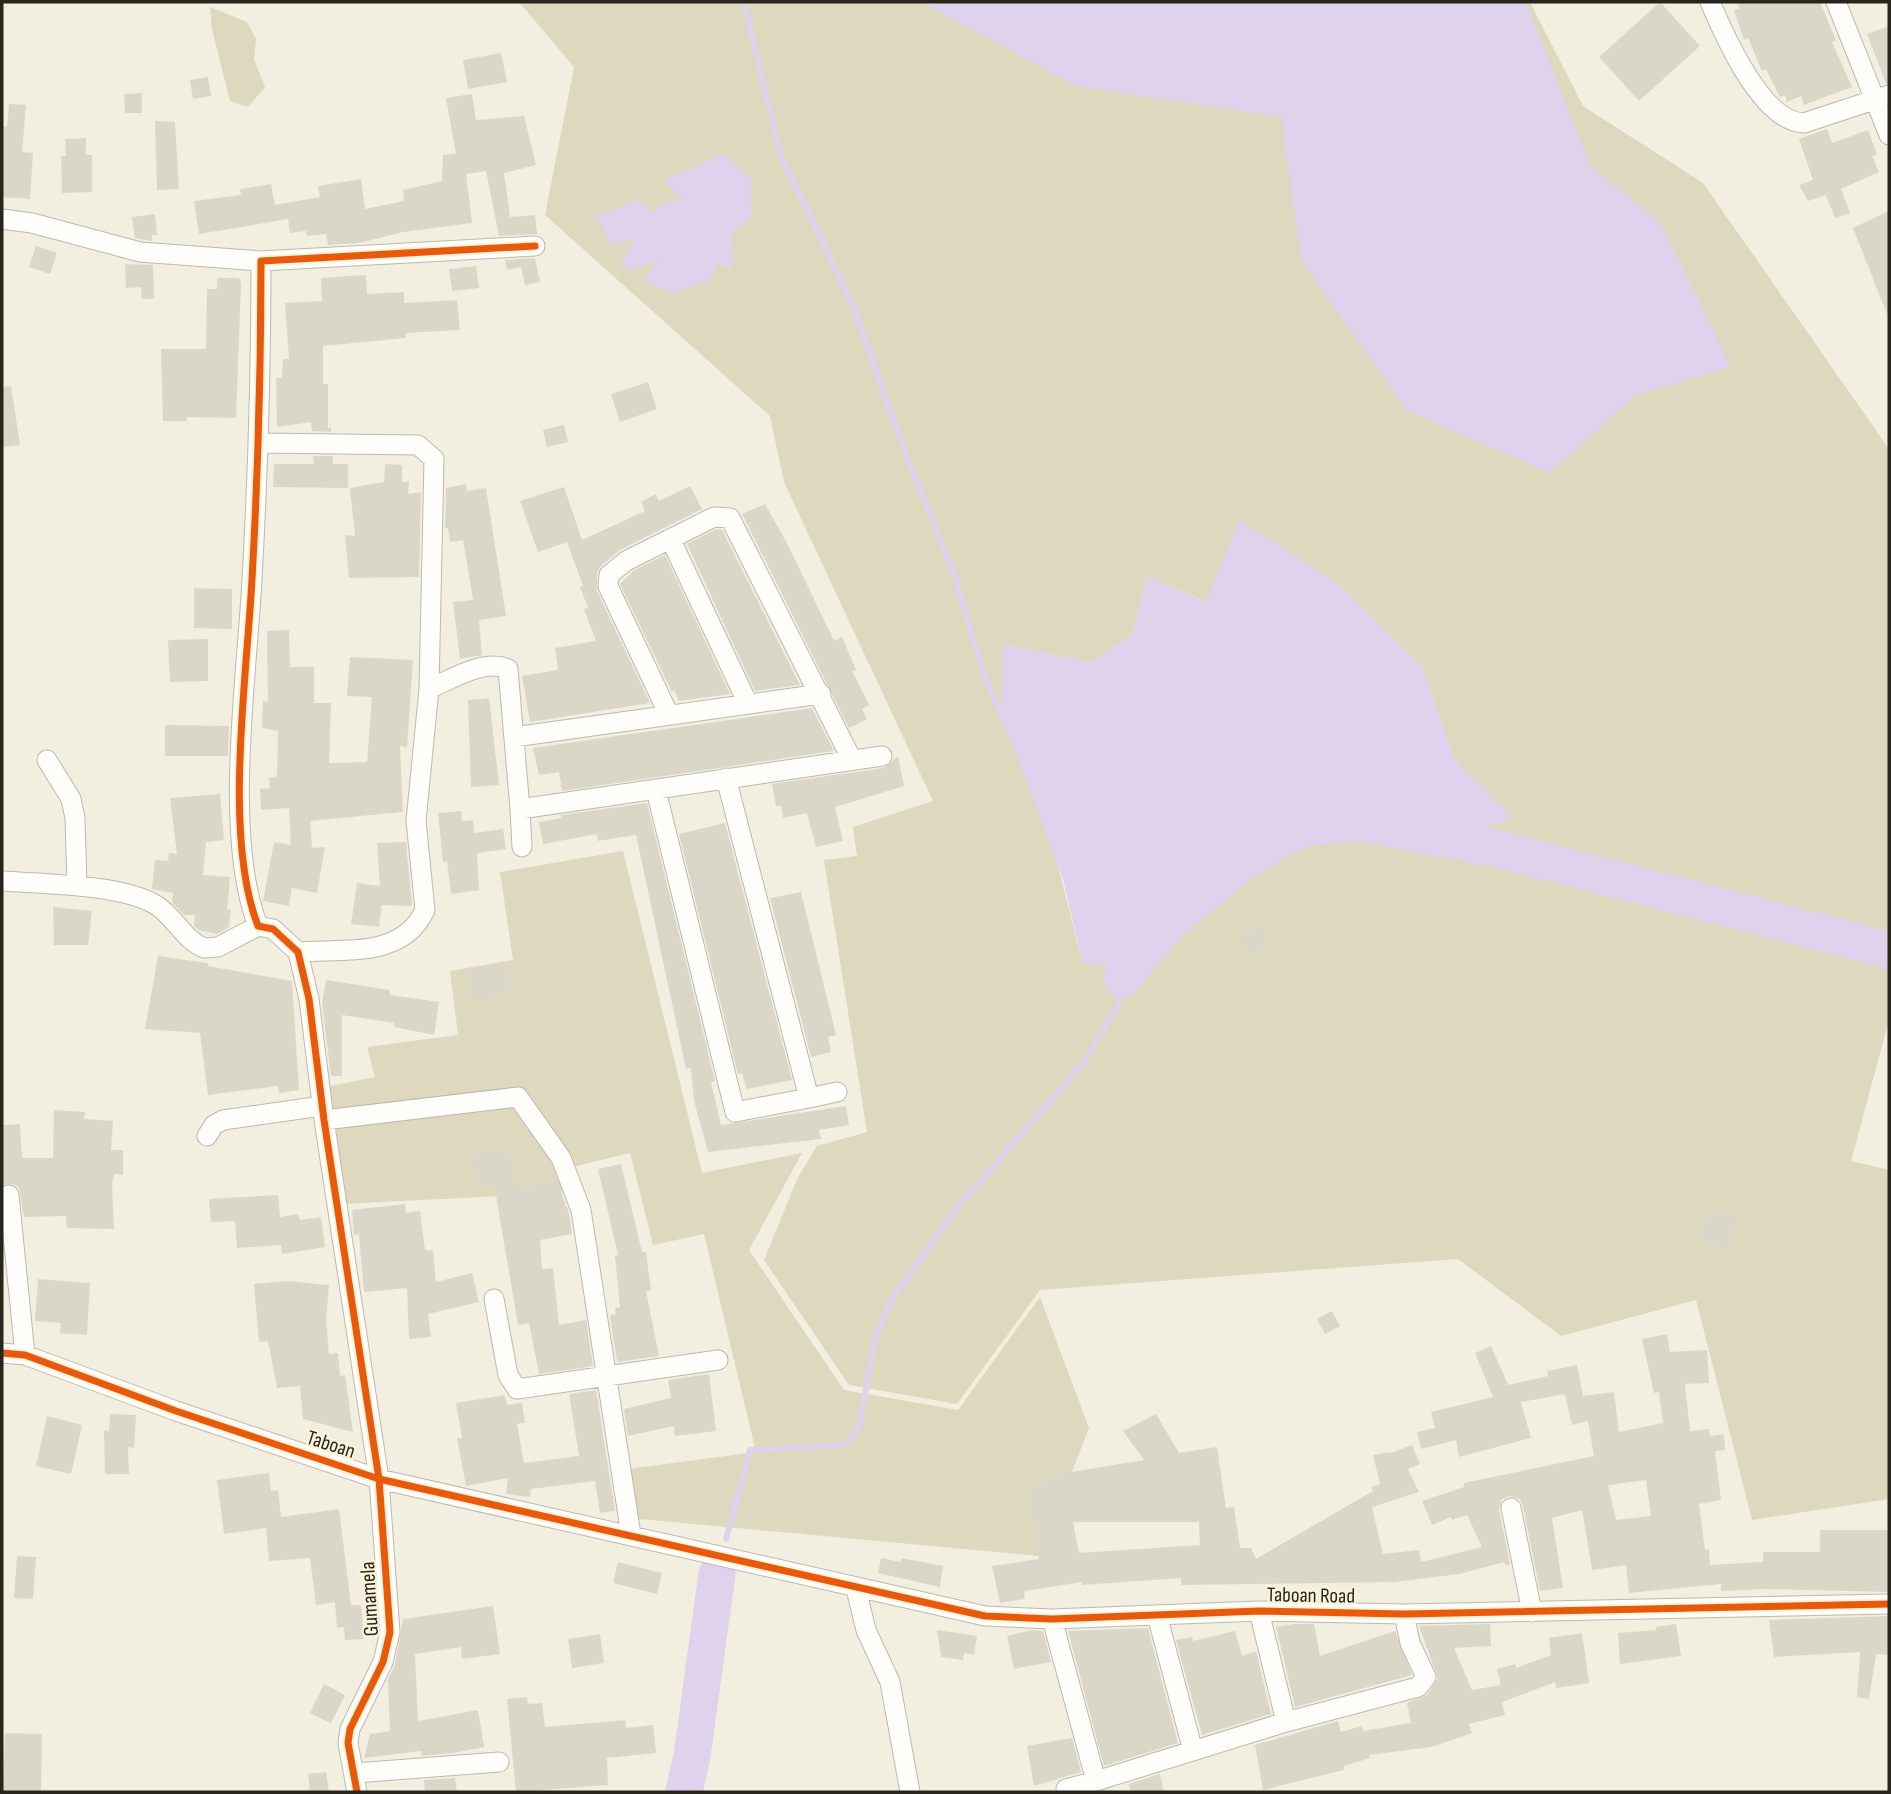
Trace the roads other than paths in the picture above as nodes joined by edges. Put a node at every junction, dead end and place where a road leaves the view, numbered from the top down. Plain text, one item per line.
1 (1710, 2) edge
2 (1836, 2) edge
3 (1883, 97) edge
4 (1889, 135) edge
5 (2, 219) edge
6 (535, 246) dead end
7 (261, 261) junction
8 (260, 443) junction
9 (671, 540) junction
10 (429, 689) junction
11 (821, 694) junction
12 (748, 704) junction
13 (669, 715) junction
14 (514, 737) junction
15 (881, 756) dead end
16 (47, 760) dead end
17 (852, 760) junction
18 (726, 778) junction
19 (656, 790) junction
20 (520, 809) junction
21 (522, 847) dead end
22 (2, 881) edge
23 (76, 886) junction
24 (258, 926) junction
25 (298, 952) junction
26 (837, 1092) dead end
27 (809, 1098) junction
28 (323, 1113) junction
29 (207, 1136) dead end
30 (9, 1195) dead end
31 (494, 1299) dead end
32 (2, 1353) edge
33 (25, 1355) junction
34 (718, 1360) dead end
35 (607, 1376) junction
36 (379, 1479) junction
37 (1511, 1508) dead end
38 (631, 1535) junction
39 (738, 1561) joint
40 (856, 1589) junction
41 (1889, 1604) edge
42 (1259, 1611) junction
43 (1532, 1612) junction
44 (1404, 1614) junction
45 (1157, 1615) junction
46 (1052, 1619) junction
47 (1286, 1722) junction
48 (1193, 1751) junction
49 (499, 1762) dead end
50 (1096, 1782) junction
51 (356, 1783) edge
52 (1066, 1789) dead end
53 (910, 1792) edge

1 - 3 street
2 - 3 street
3 - 4 street
5 - 7 street
6 - 7 street
7 - 8 street
8 - 10 street
8 - 24 street
9 - 11 street
9 - 12 street
9 - 13 street
10 - 14 street
10 - 25 street
11 - 12 street
11 - 17 street
12 - 13 street
13 - 14 street
14 - 20 street
15 - 17 street
16 - 23 street
17 - 18 street
18 - 19 street
18 - 27 street
19 - 20 street
19 - 27 street
20 - 21 street
22 - 23 street
23 - 24 street
24 - 25 street
25 - 28 street, Gumamela
26 - 27 street
28 - 29 street
28 - 35 street
28 - 36 street, Gumamela
30 - 33 street
31 - 35 street
32 - 33 street, Taboan
33 - 36 street, Taboan
34 - 35 street
35 - 38 street
36 - 38 street, Taboan
36 - 51 street, Gumamela
37 - 43 street
38 - 39 street, Taboan
39 - 40 street, Taboan Road
40 - 46 street, Taboan Road
40 - 53 street
41 - 43 street, Taboan Road
42 - 44 street, Taboan Road
42 - 45 street, Taboan Road
42 - 47 street
43 - 44 street, Taboan Road
44 - 47 street
45 - 46 street, Taboan Road
45 - 48 street
46 - 50 street
47 - 48 street
48 - 50 street
49 - 51 street
50 - 52 street

